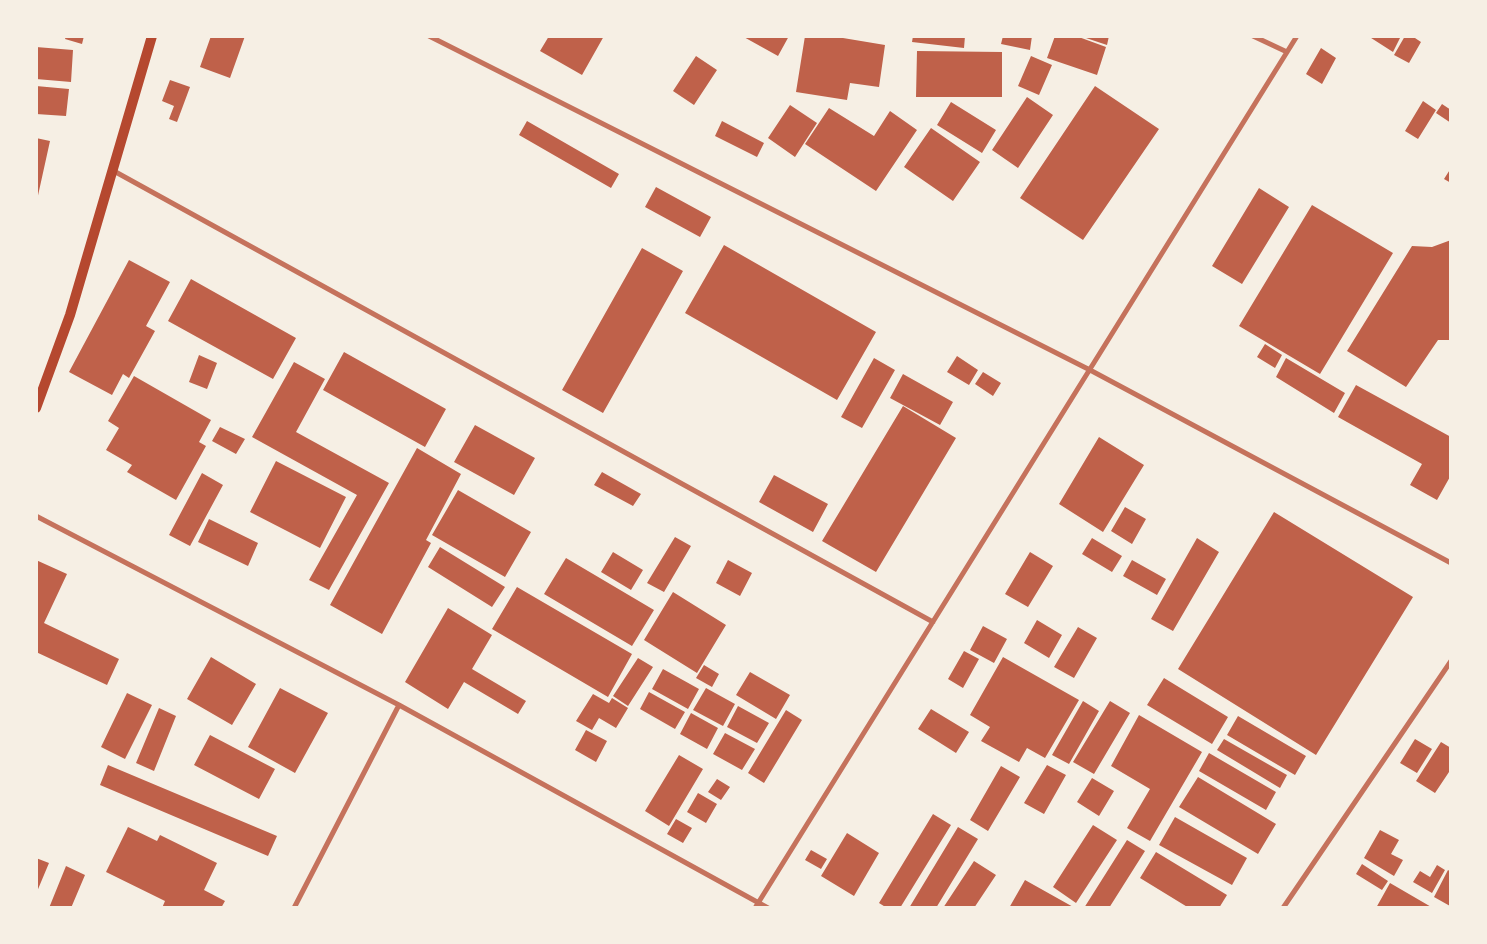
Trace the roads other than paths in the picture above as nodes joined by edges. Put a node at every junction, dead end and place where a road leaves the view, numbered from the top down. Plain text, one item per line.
1 (152, 36) edge
2 (429, 36) edge
3 (1253, 36) edge
4 (1297, 36) edge
5 (1287, 52) junction
6 (112, 170) junction
7 (1090, 370) junction
8 (36, 408) edge
9 (36, 516) edge
10 (1451, 563) edge
11 (933, 622) junction
12 (1451, 661) edge
13 (399, 705) junction
14 (757, 905) edge
15 (294, 908) edge
16 (768, 908) edge
17 (1283, 908) edge

1 - 6 main road
2 - 7 street
3 - 5 street
4 - 5 street
5 - 7 street
6 - 8 main road
6 - 11 street
7 - 10 street
7 - 11 street
9 - 13 street
11 - 14 street
12 - 17 street
13 - 14 street
13 - 15 street
14 - 16 street

